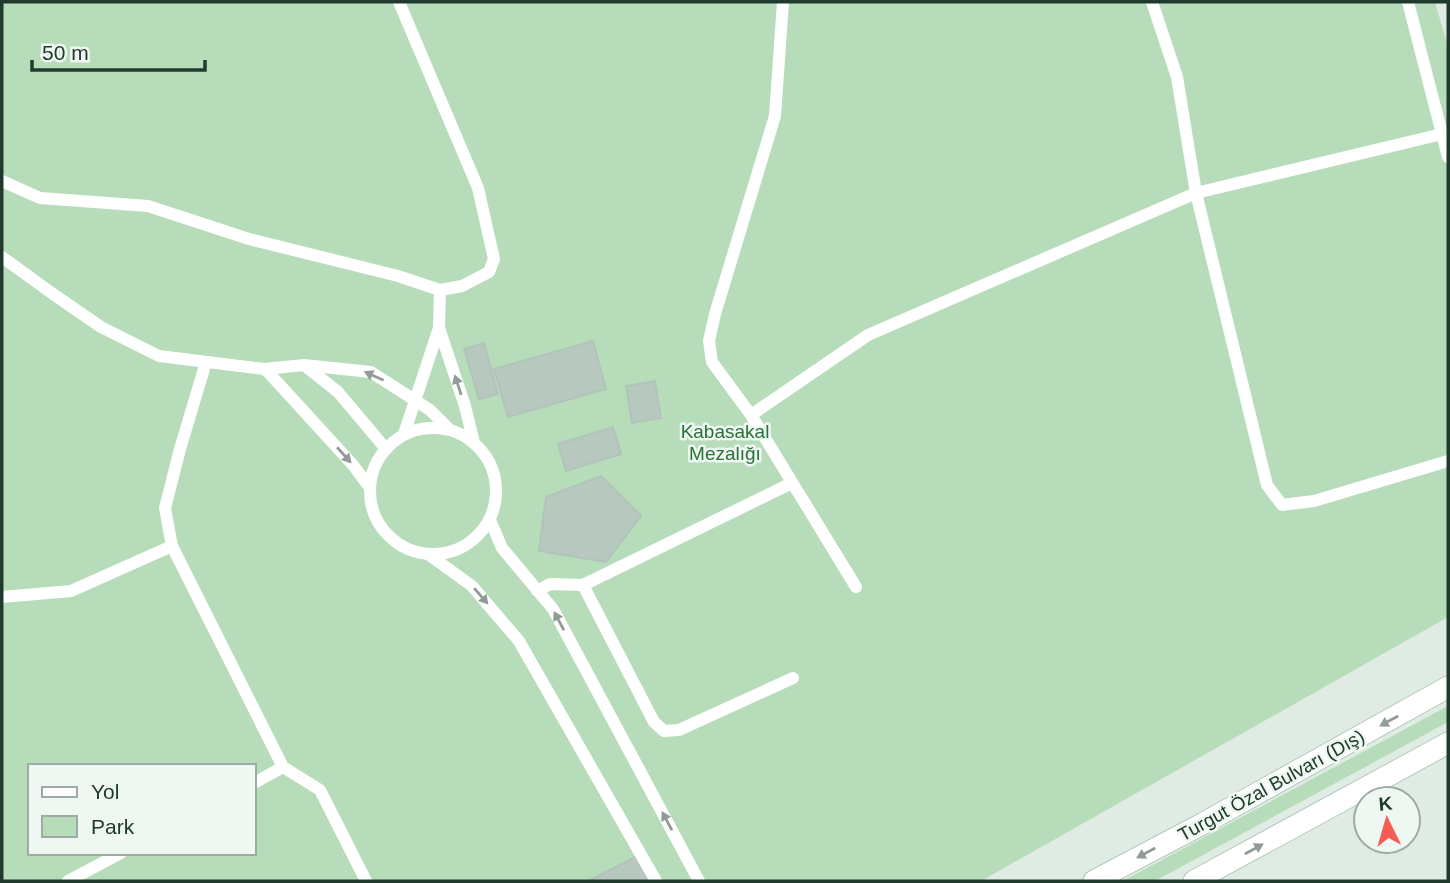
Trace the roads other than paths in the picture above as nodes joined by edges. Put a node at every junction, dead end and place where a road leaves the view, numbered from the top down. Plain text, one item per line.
1 (399, 2) edge
2 (783, 2) edge
3 (1152, 2) edge
4 (1408, 2) edge
5 (1442, 134) junction
6 (1448, 157) edge
7 (2, 181) edge
8 (1196, 193) junction
9 (2, 257) edge
10 (440, 290) junction
11 (439, 328) junction
12 (206, 362) junction
13 (304, 365) junction
14 (264, 369) junction
15 (415, 400) junction
16 (751, 415) junction
17 (449, 429) junction
18 (404, 434) junction
19 (474, 443) junction
20 (386, 449) junction
21 (1448, 461) edge
22 (792, 483) junction
23 (370, 488) junction
24 (490, 520) junction
25 (172, 546) junction
26 (428, 554) junction
27 (583, 585) junction
28 (856, 587) dead end
29 (537, 591) junction
30 (2, 597) edge
31 (793, 678) dead end
32 (1448, 687) edge
33 (1448, 743) edge
34 (283, 767) junction
35 (256, 782) edge
36 (117, 855) edge
37 (68, 881) edge
38 (366, 881) edge
39 (656, 881) edge
40 (699, 881) edge
41 (1094, 881) edge
42 (1194, 881) edge

1 - 10 lane
2 - 16 lane
3 - 8 lane
4 - 5 lane
5 - 6 lane
5 - 8 lane
7 - 10 lane
8 - 16 lane
8 - 21 lane
9 - 12 lane
10 - 11 lane
11 - 15 lane
19 -> 11 lane
12 - 14 lane
12 - 25 lane
13 - 14 lane
15 -> 13 lane
13 - 20 lane
14 -> 23 lane
15 - 17 lane
15 - 18 lane
16 - 22 lane
17 - 18 lane
17 - 19 lane
18 - 20 lane
19 - 24 lane
20 - 23 lane
22 - 27 lane
22 - 28 lane
23 - 26 lane
24 - 26 lane
24 - 29 lane
25 - 30 lane
25 - 34 lane
26 -> 39 lane
27 - 29 lane
27 - 31 lane
40 -> 29 lane
32 -> 41 main road, Turgut Özal Bulvarı (Dış)
42 -> 33 main road
34 - 35 lane
34 - 38 lane
36 - 37 lane

